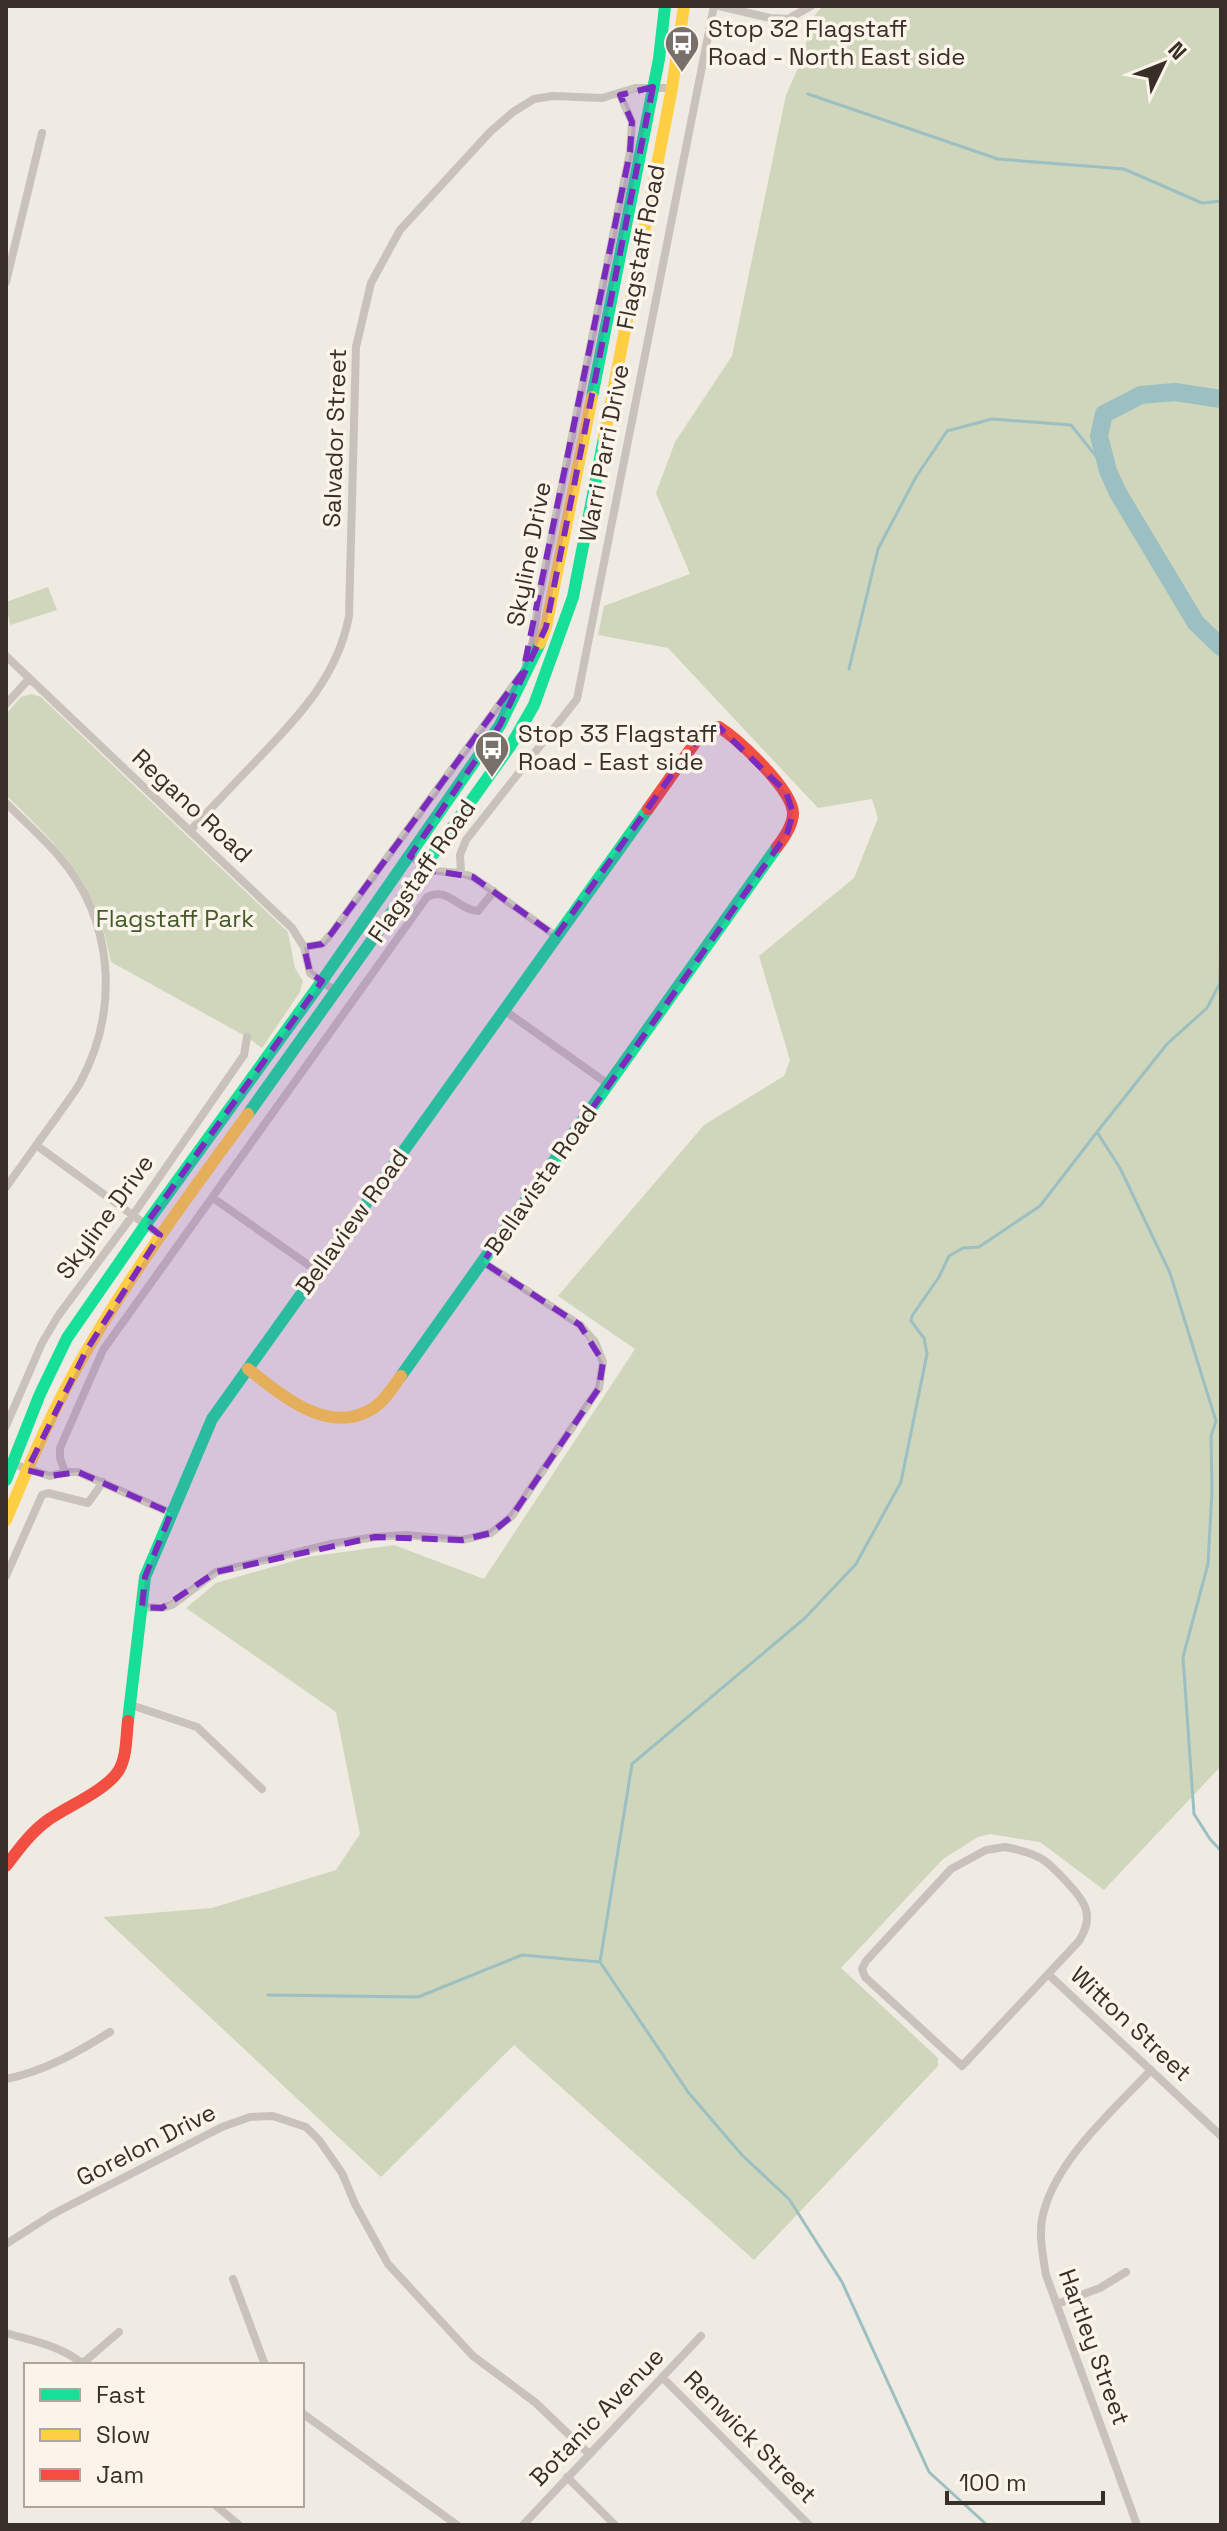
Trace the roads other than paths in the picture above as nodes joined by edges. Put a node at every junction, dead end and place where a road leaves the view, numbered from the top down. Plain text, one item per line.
1 (665, 6) edge
2 (684, 6) edge
3 (716, 6) edge
4 (811, 6) edge
5 (653, 87) junction
6 (672, 88) junction
7 (620, 95) junction
8 (42, 133) dead end
9 (6, 282) edge
10 (6, 656) edge
11 (29, 679) junction
12 (6, 704) edge
13 (6, 803) edge
14 (190, 831) junction
15 (787, 834) joint
16 (410, 856) junction
17 (425, 866) junction
18 (461, 873) junction
19 (494, 891) junction
20 (556, 936) junction
21 (304, 947) junction
22 (322, 981) junction
23 (337, 992) junction
24 (504, 1010) junction
25 (247, 1037) dead end
26 (608, 1084) junction
27 (36, 1145) junction
28 (6, 1187) edge
29 (213, 1198) junction
30 (133, 1215) junction
31 (146, 1224) junction
32 (160, 1235) junction
33 (483, 1262) junction
34 (317, 1271) junction
35 (248, 1369) junction
36 (6, 1426) edge
37 (13, 1464) junction
38 (27, 1470) junction
39 (65, 1472) junction
40 (6, 1480) edge
41 (103, 1482) junction
42 (171, 1513) junction
43 (6, 1520) edge
44 (6, 1576) edge
45 (142, 1607) junction
46 (131, 1705) junction
47 (262, 1789) dead end
48 (6, 1866) edge
49 (1048, 1974) junction
50 (110, 2032) dead end
51 (1151, 2070) junction
52 (6, 2079) edge
53 (1221, 2136) edge
54 (6, 2244) edge
55 (1126, 2272) dead end
56 (233, 2279) dead end
57 (1057, 2304) junction
58 (119, 2332) dead end
59 (6, 2333) edge
60 (701, 2336) dead end
61 (82, 2363) edge
62 (84, 2363) edge
63 (264, 2363) edge
64 (662, 2377) junction
65 (304, 2414) edge
66 (589, 2454) junction
67 (567, 2477) junction
68 (217, 2507) edge
69 (239, 2525) edge
70 (457, 2525) edge
71 (523, 2525) edge
72 (615, 2525) edge
73 (809, 2525) edge
74 (1137, 2525) edge

1 - 5 main road, Flagstaff Road
2 - 6 main road, Flagstaff Road
3 - 4 street
3 - 18 street, Warri Parri Drive
5 - 6 street, Salvador Street
5 - 7 street, Salvador Street
5 - 16 main road, Flagstaff Road
6 - 17 main road, Flagstaff Road
7 - 14 street, Salvador Street
7 - 21 street, Skyline Drive
8 - 9 street
10 - 11 street, Regano Road
11 - 12 street
11 - 14 street, Regano Road
13 - 27 street
14 - 21 street, Regano Road
15 - 20 main road, Bellaview Road
15 - 26 main road, Bellavista Road
16 - 17 street
16 - 22 main road, Flagstaff Road
17 - 18 street
17 - 23 main road, Flagstaff Road
18 - 19 street
19 - 20 street
19 - 29 street, Flagstaff Road
20 - 24 main road, Bellaview Road
21 - 22 street, Regano Road
22 - 23 street, Regano Road
22 - 31 main road, Flagstaff Road
23 - 32 main road, Flagstaff Road
24 - 26 street
24 - 34 main road, Bellaview Road
25 - 30 street, Skyline Drive
26 - 33 main road, Bellavista Road
27 - 28 street
27 - 30 street
29 - 34 street
29 - 39 street, Flagstaff Road
30 - 31 street
30 - 36 street, Skyline Drive
31 - 32 street
31 - 37 main road, Flagstaff Road
32 - 38 main road, Flagstaff Road
33 - 35 main road, Bellavista Road
33 - 45 street
34 - 35 main road, Bellaview Road
35 - 42 main road, Bellaview Road
37 - 38 street
37 - 40 main road, Flagstaff Road
38 - 39 street
38 - 43 main road, Flagstaff Road
39 - 41 street
41 - 42 street
41 - 44 street
42 - 45 main road, Bellaview Road
45 - 46 main road, Bellaview Road
46 - 47 street
46 - 48 main road, Bellaview Road
49 - 49 street
49 - 51 street, Witton Street
50 - 52 street
51 - 53 street, Witton Street
51 - 57 street, Hartley Street
54 - 66 street, Gorelon Drive
55 - 57 street
56 - 63 street
57 - 74 street, Hartley Street
58 - 62 street
59 - 61 street
60 - 64 street, Botanic Avenue
64 - 66 street, Botanic Avenue
64 - 73 street, Renwick Street
65 - 70 street
66 - 67 street, Botanic Avenue
67 - 71 street, Botanic Avenue
67 - 72 street
68 - 69 street

